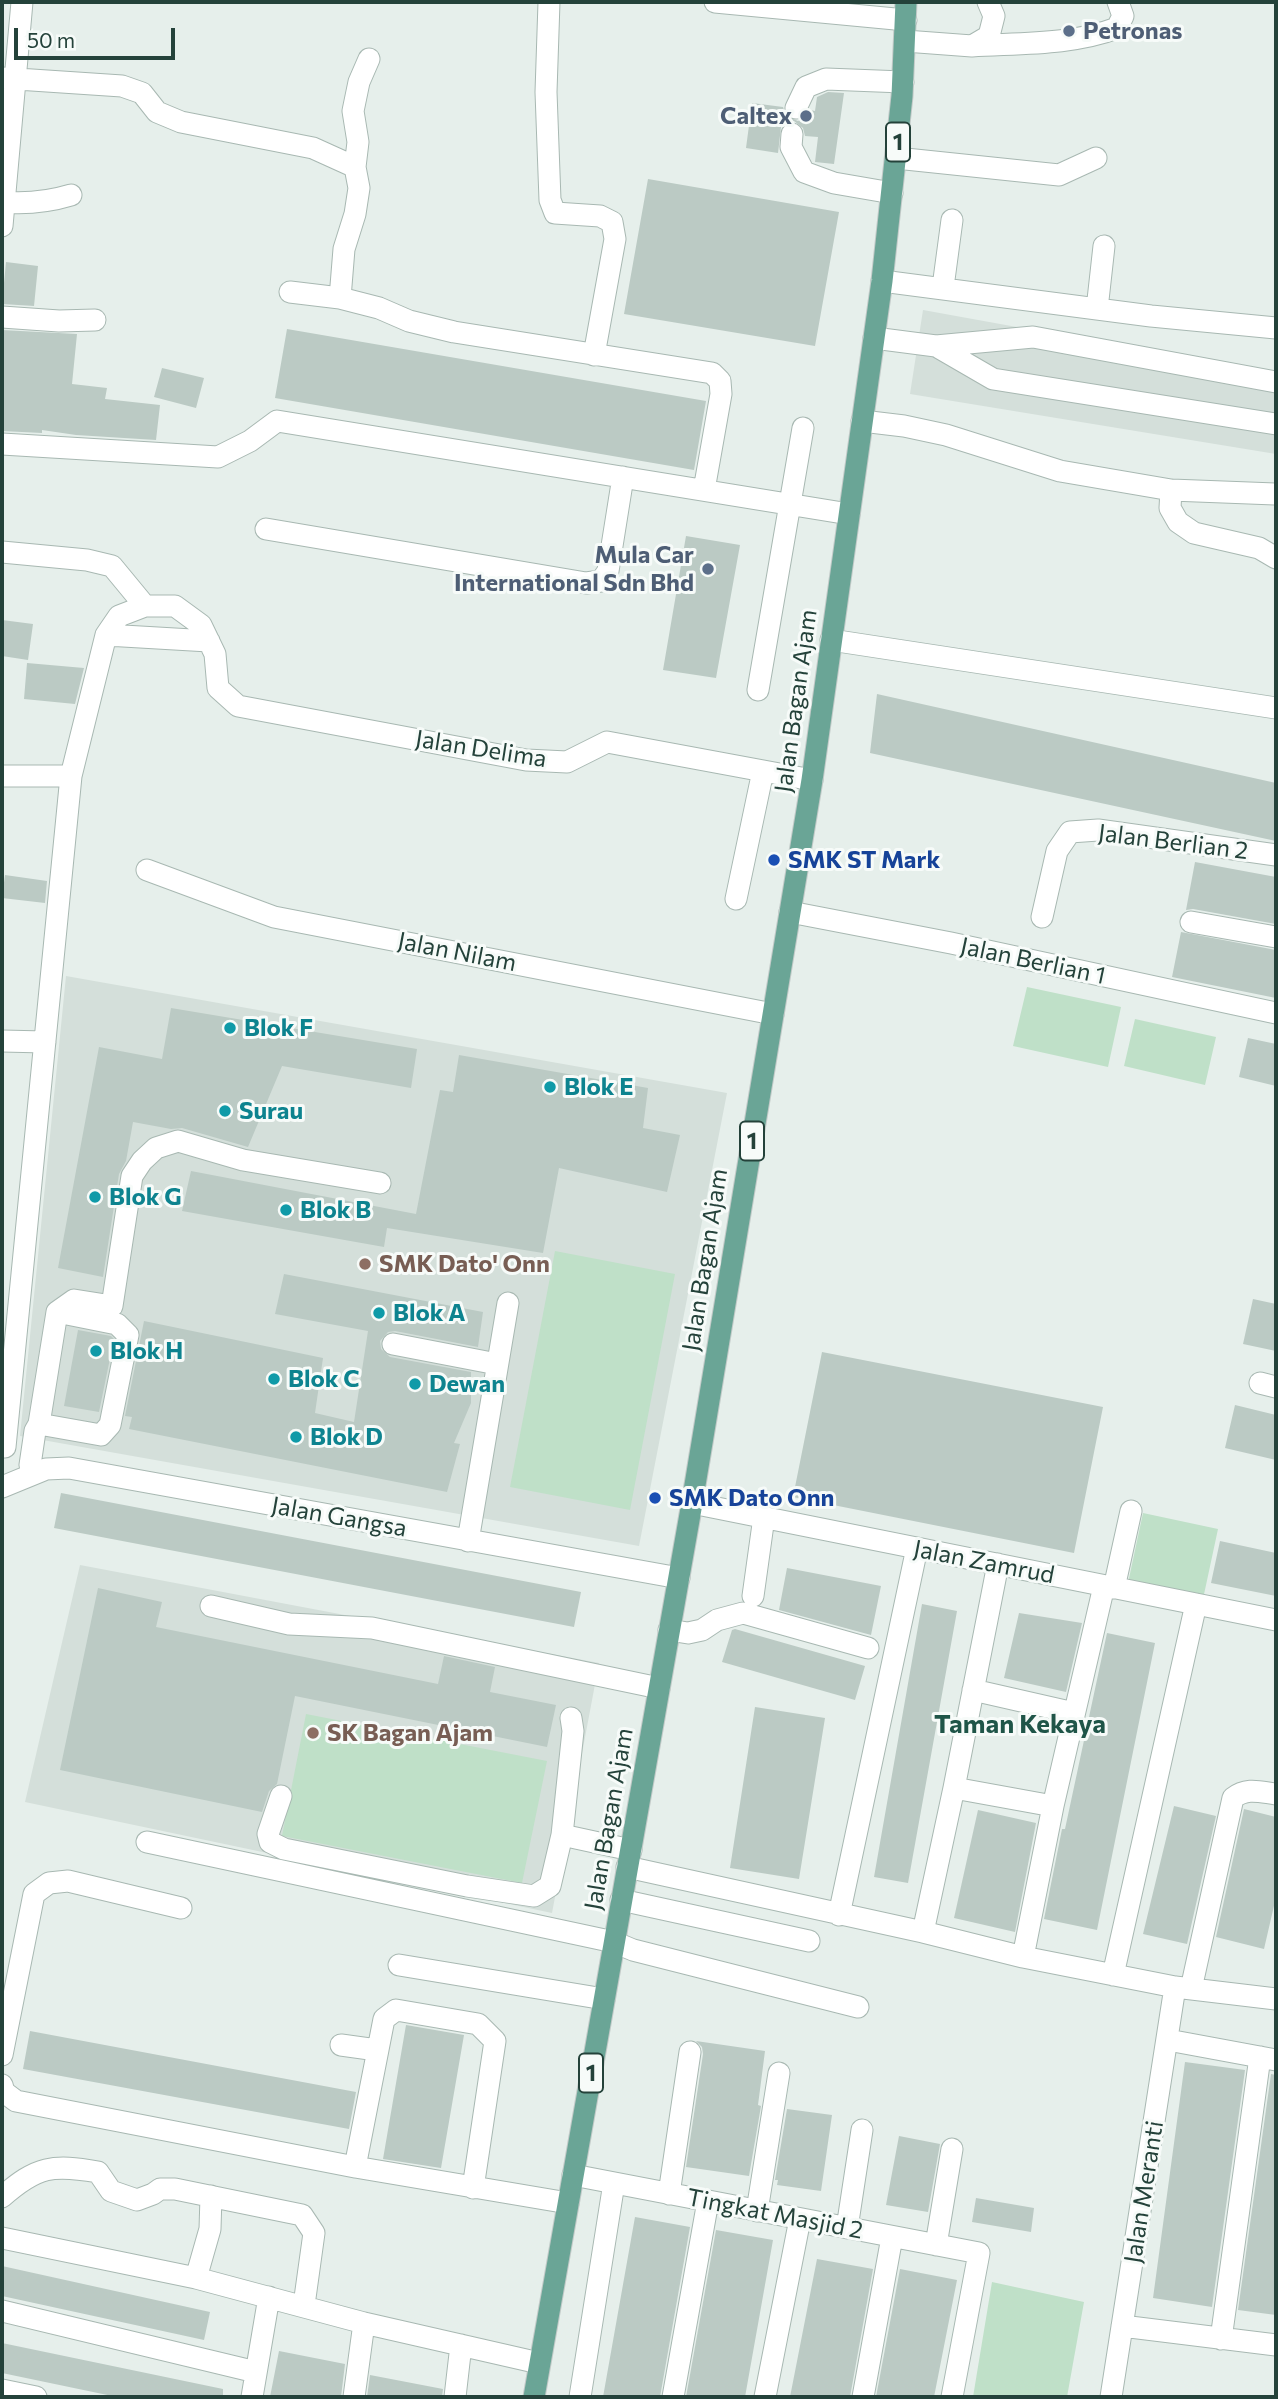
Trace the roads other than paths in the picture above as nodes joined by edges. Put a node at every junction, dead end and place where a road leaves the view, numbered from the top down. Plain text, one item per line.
1 (22, 2) edge
2 (549, 2) edge
3 (716, 2) edge
4 (988, 2) edge
5 (1118, 2) edge
6 (779, 4) edge
7 (906, 21) edge
8 (972, 46) junction
9 (369, 59) dead end
10 (8, 79) edge
11 (903, 82) junction
12 (796, 108) dead end
13 (792, 134) dead end
14 (896, 158) junction
15 (1096, 158) dead end
16 (355, 167) junction
17 (892, 192) junction
18 (72, 195) dead end
19 (3, 202) edge
20 (952, 220) dead end
21 (2, 226) edge
22 (1104, 246) dead end
23 (882, 281) junction
24 (943, 287) junction
25 (290, 292) dead end
26 (340, 298) junction
27 (1097, 309) junction
28 (2, 317) edge
29 (95, 320) dead end
30 (1276, 328) edge
31 (874, 338) junction
32 (936, 346) junction
33 (594, 355) junction
34 (1276, 382) edge
35 (862, 421) junction
36 (1276, 424) edge
37 (803, 428) dead end
38 (2, 444) edge
39 (624, 477) junction
40 (1171, 490) junction
41 (704, 491) junction
42 (1275, 494) edge
43 (790, 504) junction
44 (849, 514) junction
45 (266, 529) dead end
46 (2, 552) edge
47 (1276, 558) edge
48 (145, 606) junction
49 (205, 633) junction
50 (106, 635) junction
51 (831, 640) junction
52 (758, 690) dead end
53 (1276, 708) edge
54 (763, 771) junction
55 (2, 776) edge
56 (72, 776) junction
57 (812, 779) junction
58 (1276, 855) edge
59 (147, 870) dead end
60 (736, 899) dead end
61 (790, 912) junction
62 (1042, 917) dead end
63 (1191, 922) dead end
64 (1276, 937) edge
65 (1276, 1013) edge
66 (773, 1014) junction
67 (2, 1041) edge
68 (45, 1042) junction
69 (380, 1183) dead end
70 (508, 1303) dead end
71 (57, 1311) junction
72 (393, 1344) dead end
73 (498, 1364) junction
74 (39, 1424) junction
75 (3, 1447) edge
76 (38, 1467) junction
77 (2, 1487) edge
78 (692, 1503) junction
79 (1131, 1511) dead end
80 (764, 1517) junction
81 (468, 1541) junction
82 (917, 1548) junction
83 (998, 1564) junction
84 (679, 1578) junction
85 (1109, 1587) junction
86 (753, 1596) dead end
87 (1196, 1604) junction
88 (211, 1606) dead end
89 (1276, 1620) edge
90 (669, 1630) junction
91 (868, 1648) dead end
92 (659, 1688) junction
93 (973, 1690) junction
94 (1074, 1713) junction
95 (571, 1718) dead end
96 (954, 1788) junction
97 (1276, 1794) edge
98 (281, 1796) dead end
99 (1053, 1806) junction
100 (562, 1835) junction
101 (147, 1842) dead end
102 (629, 1858) junction
103 (621, 1900) junction
104 (181, 1908) dead end
105 (839, 1915) junction
106 (923, 1932) junction
107 (809, 1941) dead end
108 (614, 1942) junction
109 (1023, 1957) junction
110 (398, 1965) dead end
111 (1113, 1975) junction
112 (1183, 1988) junction
113 (604, 1999) junction
114 (1276, 1999) edge
115 (858, 2007) dead end
116 (1168, 2040) junction
117 (341, 2045) dead end
118 (377, 2050) junction
119 (690, 2052) dead end
120 (2, 2055) edge
121 (1268, 2058) edge
122 (779, 2073) dead end
123 (2, 2085) edge
124 (862, 2130) dead end
125 (952, 2149) dead end
126 (355, 2167) junction
127 (573, 2175) junction
128 (614, 2183) junction
129 (472, 2188) junction
130 (669, 2194) junction
131 (211, 2196) junction
132 (2, 2197) edge
133 (708, 2202) junction
134 (568, 2203) junction
135 (757, 2211) junction
136 (800, 2219) junction
137 (847, 2228) junction
138 (892, 2237) junction
139 (2, 2238) edge
140 (936, 2245) junction
141 (196, 2278) junction
142 (269, 2297) junction
143 (303, 2305) junction
144 (2, 2311) edge
145 (364, 2323) junction
146 (1122, 2326) junction
147 (1221, 2339) junction
148 (461, 2344) junction
149 (1276, 2345) edge
150 (539, 2363) junction
151 (256, 2372) junction
152 (2, 2390) edge
153 (36, 2397) edge
154 (252, 2397) edge
155 (354, 2397) edge
156 (455, 2397) edge
157 (534, 2397) edge
158 (580, 2397) edge
159 (673, 2397) edge
160 (765, 2397) edge
161 (863, 2397) edge
162 (952, 2397) edge
163 (1111, 2397) edge

1 - 10 street
2 - 33 street
3 - 6 street
4 - 8 street
5 - 8 street
6 - 7 street
7 - 8 street
7 - 11 main road, Jalan Bagan Ajam / 1
9 - 16 street
10 - 16 street
10 - 19 street
11 - 12 street
11 - 14 main road, Jalan Bagan Ajam / 1
13 - 17 street
14 - 15 street
14 - 17 main road, Jalan Bagan Ajam / 1
16 - 26 street
17 - 23 main road, Jalan Bagan Ajam / 1
18 - 19 street
19 - 21 street
20 - 24 street
22 - 27 street
23 - 24 street
23 - 31 main road, Jalan Bagan Ajam / 1
24 - 27 street
25 - 26 street
26 - 33 street
27 - 30 street
28 - 29 street
31 - 32 street
31 - 35 main road, Jalan Bagan Ajam / 1
32 - 34 street
32 - 36 street
33 - 41 street
35 - 40 street
35 - 44 main road, Jalan Bagan Ajam / 1
37 - 43 street
38 - 39 street
39 - 41 street
39 - 45 street
40 - 42 street
40 - 47 street
41 - 43 street
43 - 44 street
43 - 52 street
44 - 51 main road, Jalan Bagan Ajam / 1
46 - 48 street
48 - 49 street
48 - 50 street
49 - 50 street
49 - 54 street, Jalan Delima
50 - 56 street
51 - 53 street
51 - 57 main road, Jalan Bagan Ajam / 1
54 - 57 street, Jalan Delima
54 - 60 street
55 - 56 street
56 - 68 street
57 - 61 main road, Jalan Bagan Ajam / 1
58 - 62 street, Jalan Berlian 2
59 - 66 street, Jalan Nilam
61 - 65 street, Jalan Berlian 1
61 - 66 main road, Jalan Bagan Ajam / 1
63 - 64 street
66 - 78 main road, Jalan Bagan Ajam / 1
67 - 68 street
68 - 75 street
69 - 71 street
70 - 73 street
71 - 74 street
71 - 74 street
72 - 73 street
73 - 81 street
74 - 76 street
75 - 76 street
76 - 77 street, Jalan Gangsa
76 - 81 street, Jalan Gangsa
78 - 80 street, Jalan Zamrud
78 - 84 main road, Jalan Bagan Ajam / 1
79 - 85 street
80 - 82 street, Jalan Zamrud
80 - 86 street
81 - 84 street, Jalan Gangsa
82 - 83 street, Jalan Zamrud
82 - 105 street
83 - 85 street, Jalan Zamrud
83 - 93 street
84 - 90 main road, Jalan Bagan Ajam / 1
85 - 87 street, Jalan Zamrud
85 - 94 street
87 - 89 street, Jalan Zamrud
87 - 111 street
88 - 92 street
90 - 91 street
90 - 92 main road, Jalan Bagan Ajam / 1
92 - 102 main road, Jalan Bagan Ajam / 1
93 - 94 street
93 - 96 street
94 - 99 street
95 - 100 street
96 - 99 street
96 - 106 street
97 - 112 street, Jalan Meranti
98 - 100 street
99 - 109 street
100 - 102 street
101 - 108 street
102 - 103 main road, Jalan Bagan Ajam / 1
102 - 105 street
103 - 107 street
103 - 108 main road, Jalan Bagan Ajam / 1
104 - 120 street
105 - 106 street
106 - 109 street
108 - 113 main road, Jalan Bagan Ajam / 1
108 - 115 street
109 - 111 street
110 - 113 street
111 - 112 street
112 - 114 street
112 - 116 street, Jalan Meranti
113 - 127 main road, Jalan Bagan Ajam / 1
116 - 121 street
116 - 146 street, Jalan Meranti
117 - 118 street
118 - 126 street
118 - 129 street
119 - 130 street
121 - 147 street
122 - 135 street
123 - 126 street
124 - 137 street
125 - 140 street
126 - 129 street
127 - 128 street, Tingkat Masjid 2
127 - 134 main road, Jalan Bagan Ajam / 1
128 - 130 street, Tingkat Masjid 2
128 - 158 street
129 - 134 street
130 - 133 street, Tingkat Masjid 2
131 - 132 street
131 - 141 street
131 - 143 street
133 - 135 street, Tingkat Masjid 2
133 - 159 street
134 - 150 main road, Jalan Bagan Ajam / 1
135 - 136 street, Tingkat Masjid 2
136 - 137 street, Tingkat Masjid 2
136 - 160 street
137 - 138 street, Tingkat Masjid 2
138 - 140 street, Tingkat Masjid 2
138 - 161 street
139 - 141 street
140 - 162 street, Tingkat Masjid 2
141 - 142 street
142 - 143 street
142 - 151 street
143 - 145 street
144 - 151 street
145 - 148 street
145 - 155 street
146 - 147 street
146 - 163 street, Jalan Meranti
147 - 149 street
148 - 150 street
148 - 156 street
150 - 157 main road, Jalan Bagan Ajam / 1
151 - 154 street
152 - 153 street

